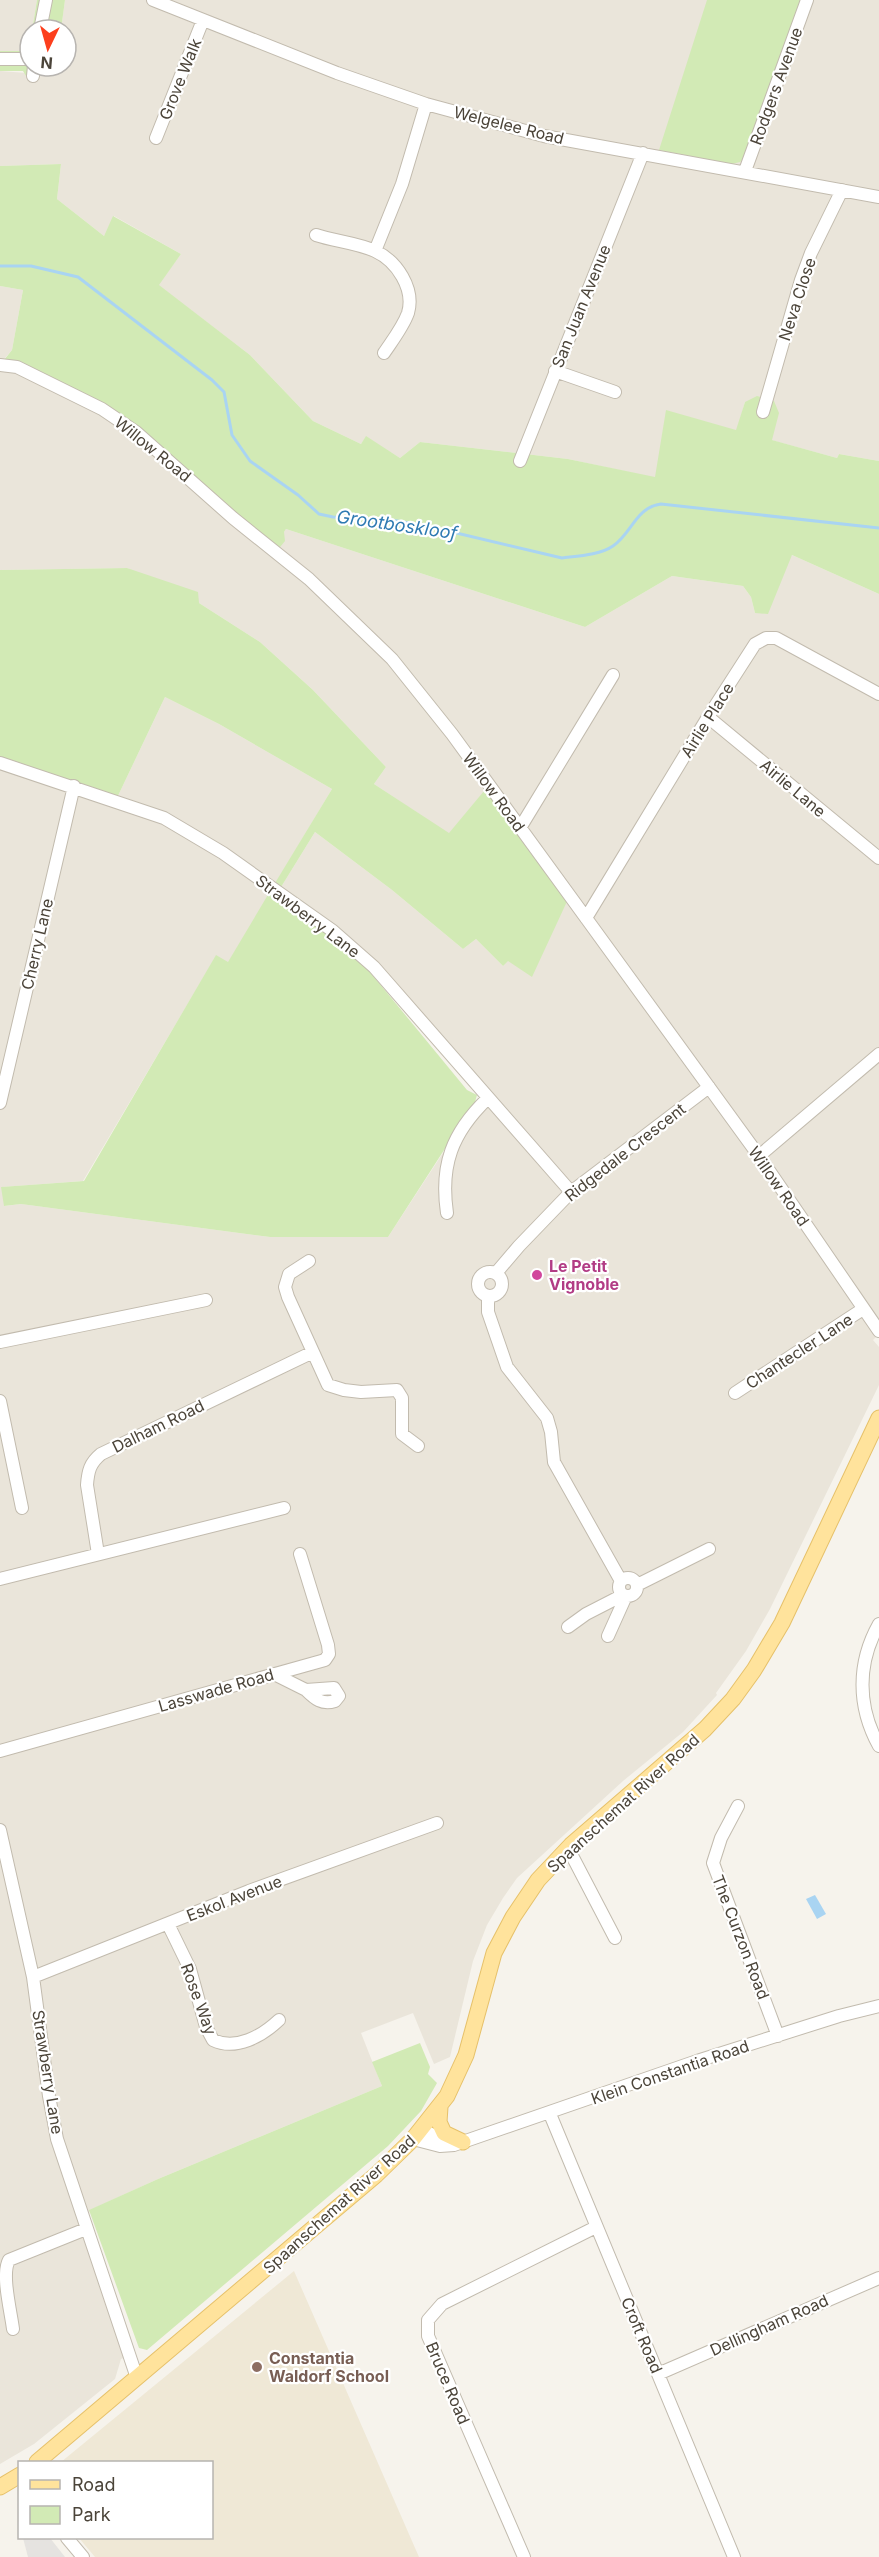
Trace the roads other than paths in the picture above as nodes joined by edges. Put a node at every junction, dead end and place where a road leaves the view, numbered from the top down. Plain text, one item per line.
1 (46, 0) edge
2 (153, 0) edge
3 (807, 0) edge
4 (42, 18) edge
5 (203, 20) junction
6 (0, 59) edge
7 (18, 59) edge
8 (426, 104) junction
9 (156, 138) dead end
10 (643, 153) junction
11 (745, 171) junction
12 (842, 190) junction
13 (879, 197) edge
14 (316, 235) dead end
15 (375, 251) junction
16 (384, 353) dead end
17 (0, 365) edge
18 (555, 371) junction
19 (615, 392) dead end
20 (763, 412) dead end
21 (520, 461) dead end
22 (613, 675) dead end
23 (879, 694) edge
24 (708, 717) junction
25 (0, 763) edge
26 (74, 786) junction
27 (520, 828) junction
28 (879, 858) edge
29 (586, 918) junction
30 (879, 1054) edge
31 (709, 1087) junction
32 (487, 1099) junction
33 (0, 1103) edge
34 (759, 1156) junction
35 (571, 1192) junction
36 (447, 1213) dead end
37 (309, 1261) dead end
38 (496, 1274) junction
39 (488, 1299) junction
40 (206, 1300) dead end
41 (863, 1309) junction
42 (879, 1331) edge
43 (0, 1342) edge
44 (311, 1353) junction
45 (735, 1393) dead end
46 (0, 1401) edge
47 (879, 1418) edge
48 (418, 1446) dead end
49 (22, 1508) dead end
50 (284, 1508) dead end
51 (709, 1549) dead end
52 (98, 1554) junction
53 (300, 1554) dead end
54 (0, 1580) edge
55 (621, 1581) junction
56 (638, 1585) junction
57 (625, 1595) junction
58 (879, 1624) edge
59 (568, 1627) dead end
60 (608, 1636) dead end
61 (274, 1674) junction
62 (306, 1690) dead end
63 (879, 1746) edge
64 (0, 1751) edge
65 (738, 1806) dead end
66 (437, 1823) dead end
67 (0, 1830) edge
68 (568, 1848) junction
69 (168, 1924) junction
70 (615, 1938) dead end
71 (33, 1977) junction
72 (879, 2006) edge
73 (279, 2020) dead end
74 (778, 2036) junction
75 (440, 2107) junction
76 (550, 2114) junction
77 (417, 2134) junction
78 (463, 2142) junction
79 (596, 2227) junction
80 (86, 2229) junction
81 (879, 2278) edge
82 (13, 2329) dead end
83 (658, 2374) junction
84 (137, 2378) junction
85 (39, 2461) edge
86 (18, 2476) edge
87 (0, 2487) edge
88 (69, 2539) edge
89 (83, 2557) edge
90 (524, 2557) edge
91 (734, 2557) edge

1 - 4 street
2 - 5 street, Welgelee Road
3 - 11 street, Rodgers Avenue
5 - 8 street, Welgelee Road
5 - 9 street, Grove Walk
6 - 7 street
8 - 10 street, Welgelee Road
8 - 15 street
10 - 11 street, Welgelee Road
10 - 18 street, San Juan Avenue
11 - 12 street, Welgelee Road
12 - 13 street, Welgelee Road
12 - 20 street, Neva Close
14 - 15 street
15 - 16 street
17 - 27 street, Willow Road
18 - 19 street
18 - 21 street, San Juan Avenue
22 - 27 street
23 - 24 street, Airlie Place
24 - 28 street, Airlie Lane
24 - 29 street, Airlie Place
25 - 26 street, Strawberry Lane
26 - 32 street, Strawberry Lane
26 - 33 street, Cherry Lane
27 - 29 street, Willow Road
29 - 31 street, Willow Road
30 - 34 street
31 - 34 street, Willow Road
31 - 35 street, Ridgedale Crescent
32 - 35 street, Strawberry Lane
32 - 36 street
34 - 41 street, Willow Road
35 - 38 street, Ridgedale Crescent
37 - 44 street
38 - 39 street, Ridgedale Crescent
38 - 39 street, Ridgedale Crescent
39 - 55 street, Ridgedale Crescent
40 - 43 street
41 - 42 street, Willow Road
41 - 45 street, Chantecler Lane
44 - 48 street
44 - 52 street, Dalham Road
46 - 49 street
47 - 68 main road, Spaanschemat River Road
50 - 52 street
51 - 56 street
52 - 54 street
53 - 61 street, Lasswade Road
55 - 56 street
55 - 57 street, Ridgedale Crescent
56 - 57 street
57 - 59 street
57 - 60 street
58 - 63 street
61 - 62 street
61 - 64 street, Lasswade Road
65 - 74 street, The Curzon Road
66 - 69 street, Eskol Avenue
67 - 71 street, Strawberry Lane
68 - 70 street
68 - 75 main road, Spaanschemat River Road
69 - 71 street, Eskol Avenue
69 - 73 street, Rose Way
71 - 80 street, Strawberry Lane
72 - 74 street, Klein Constantia Road
74 - 76 street, Klein Constantia Road
75 - 77 main road, Spaanschemat River Road
75 - 78 main road
76 - 78 street, Klein Constantia Road
76 - 79 street, Croft Road
77 - 78 street, Klein Constantia Road
77 - 84 main road, Spaanschemat River Road
79 - 83 street, Croft Road
79 - 90 street, Bruce Road
80 - 82 street
80 - 84 street, Strawberry Lane
81 - 83 street, Dellingham Road
83 - 91 street, Croft Road
84 - 85 main road, Spaanschemat River Road
86 - 87 main road
88 - 89 street

